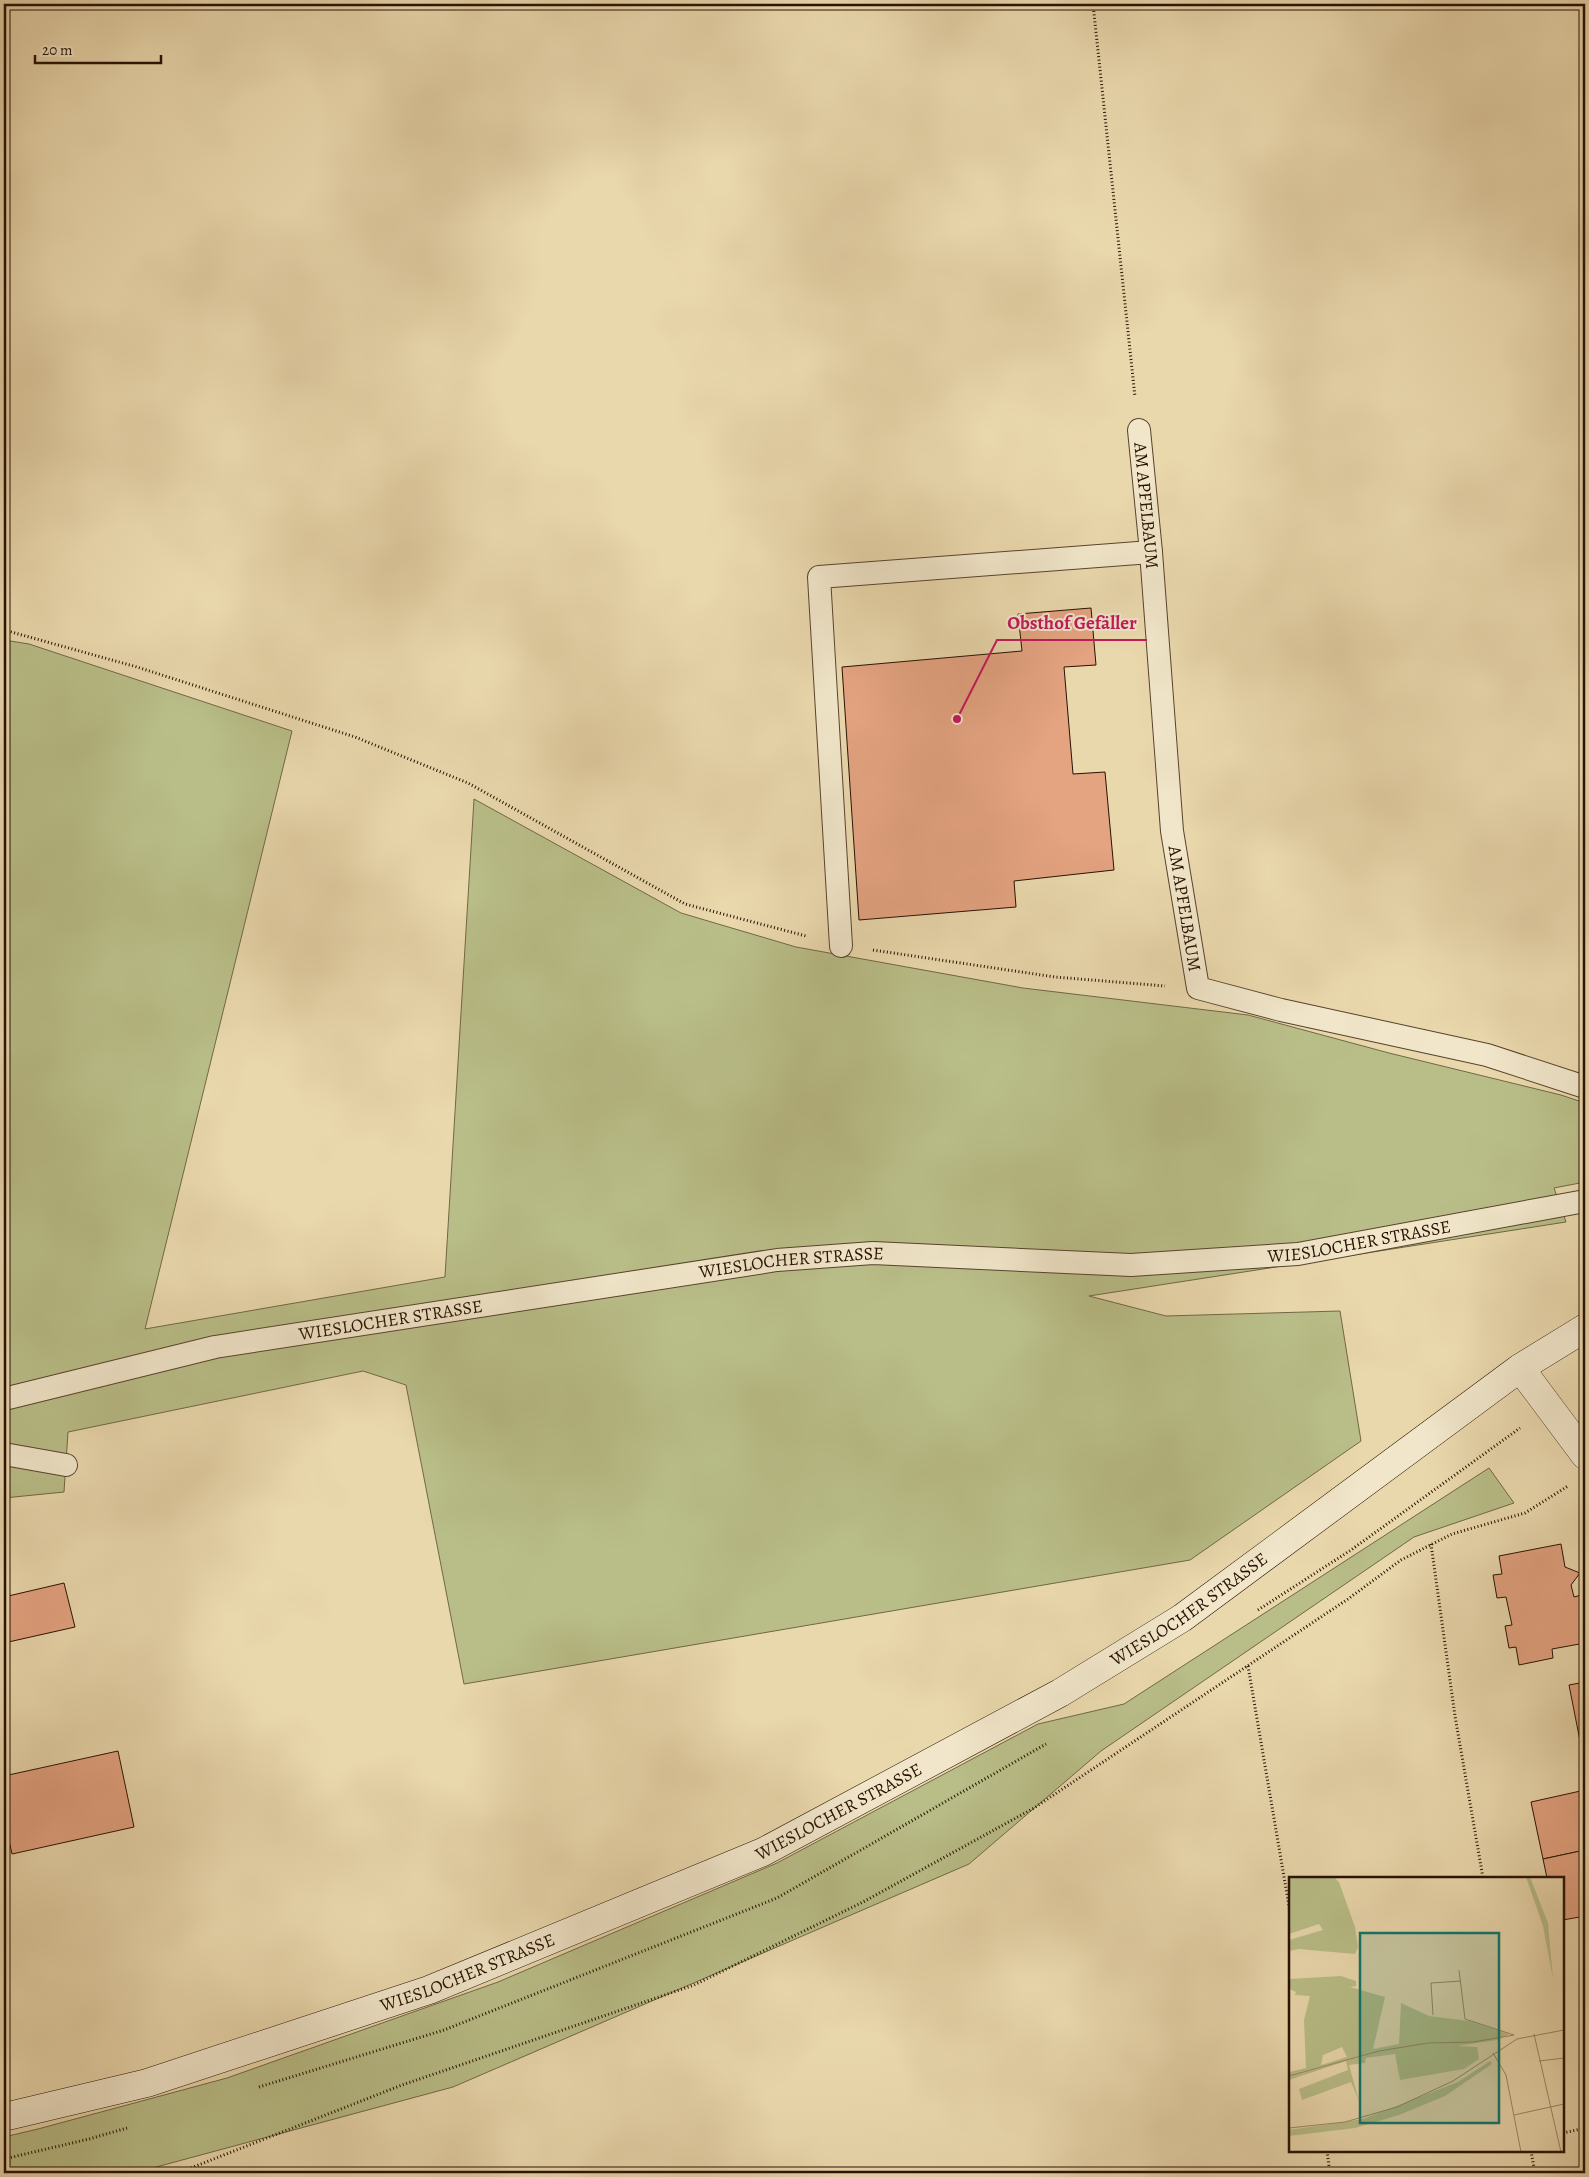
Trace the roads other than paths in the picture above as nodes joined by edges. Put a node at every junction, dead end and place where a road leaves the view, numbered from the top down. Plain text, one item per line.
1 (1139, 430) road end
2 (1151, 552) junction
3 (840, 946) road end
4 (1585, 1087) edge
5 (1585, 1201) edge
6 (1585, 1328) edge
7 (1520, 1368) junction
8 (4, 1399) edge
9 (4, 1454) edge
10 (1585, 1455) edge
11 (66, 1465) dead end
12 (4, 2117) edge

1 - 2 lane, AM APFELBAUM
2 - 3 lane
2 - 4 lane, AM APFELBAUM
5 - 8 lane, WIESLOCHER STRASSE
6 - 7 main road, WIESLOCHER STRASSE
7 - 10 main road
7 - 12 main road, WIESLOCHER STRASSE
9 - 11 lane

